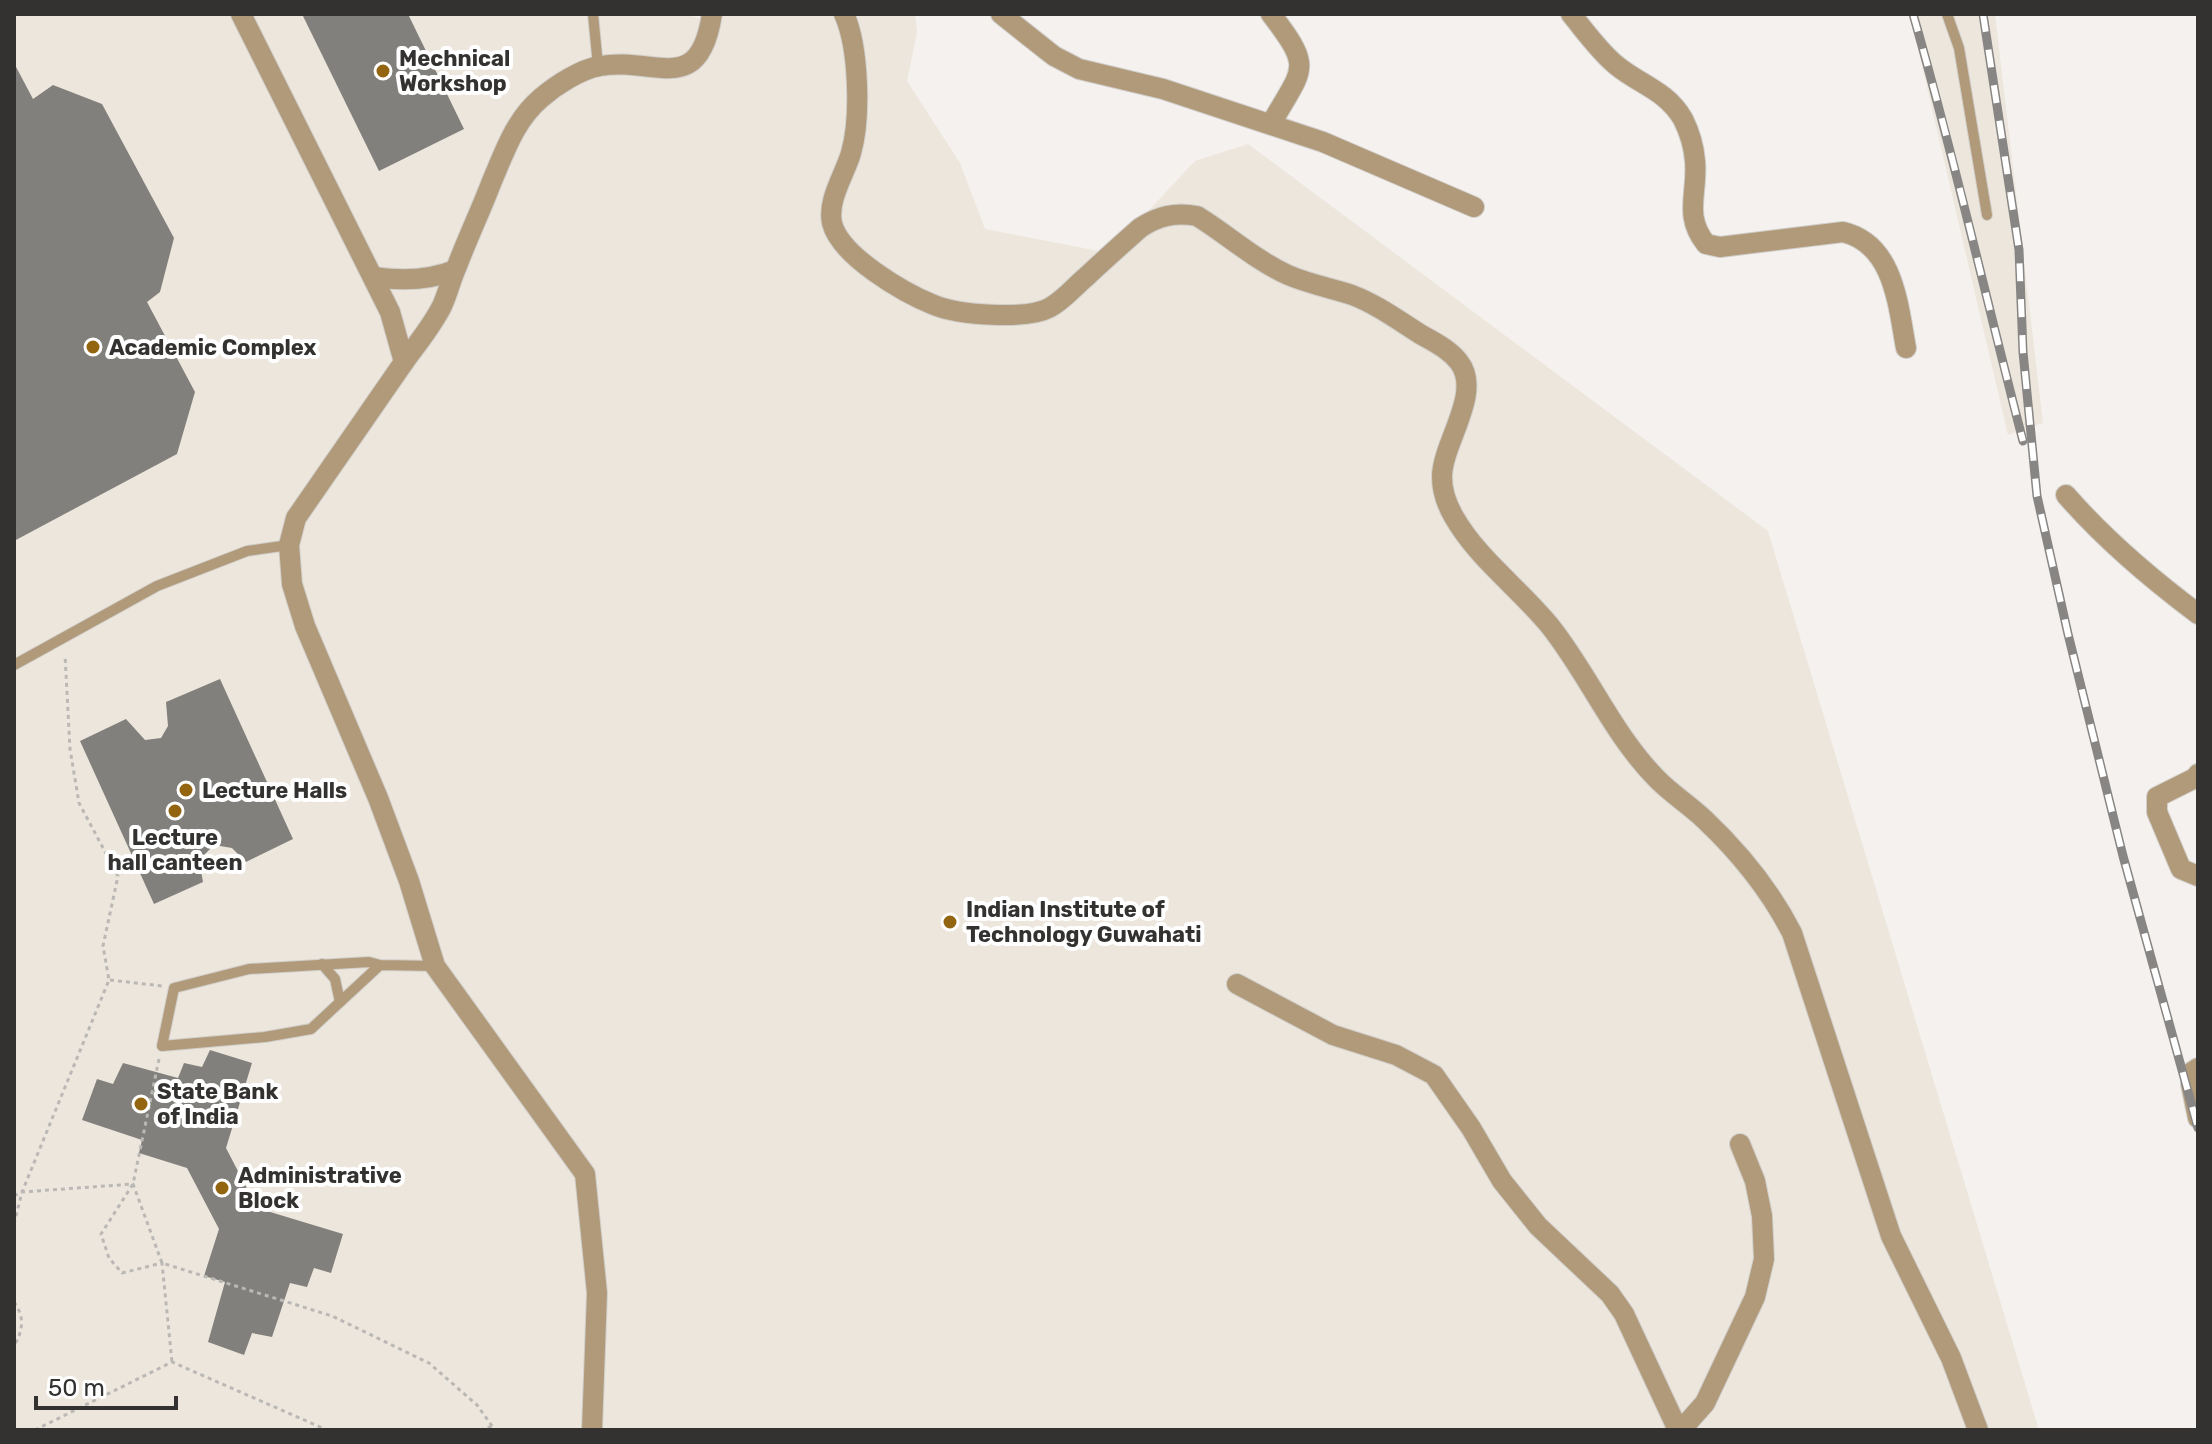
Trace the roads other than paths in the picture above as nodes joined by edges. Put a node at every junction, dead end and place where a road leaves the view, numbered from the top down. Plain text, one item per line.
1 (241, 14) edge
2 (593, 14) edge
3 (712, 14) edge
4 (844, 14) edge
5 (1001, 14) edge
6 (1271, 14) edge
7 (1571, 14) edge
8 (1947, 14) edge
9 (598, 66) junction
10 (1271, 124) junction
11 (1474, 207) dead end
12 (1987, 215) dead end
13 (455, 270) junction
14 (373, 277) junction
15 (1906, 348) dead end
16 (404, 362) junction
17 (2066, 495) dead end
18 (289, 545) junction
19 (2198, 614) edge
20 (14, 665) edge
21 (2198, 774) edge
22 (2198, 876) edge
23 (322, 964) junction
24 (380, 965) junction
25 (435, 966) junction
26 (1237, 984) dead end
27 (340, 1002) junction
28 (2198, 1068) edge
29 (2198, 1118) edge
30 (1740, 1144) dead end
31 (592, 1430) edge
32 (1680, 1430) edge
33 (1978, 1430) edge

1 - 14 street
2 - 9 lane
3 - 9 street
4 - 33 street
5 - 10 street
6 - 10 street
7 - 15 street
8 - 12 lane
9 - 13 street
10 - 11 street
13 - 14 street
13 - 16 street
14 - 16 street
16 - 18 street
17 - 19 street
18 - 20 lane
18 - 25 street
21 - 22 street
23 - 24 lane
23 - 27 lane
23 - 27 lane
24 - 25 lane
24 - 27 lane
25 - 31 street
26 - 32 street
28 - 29 street
30 - 32 street

